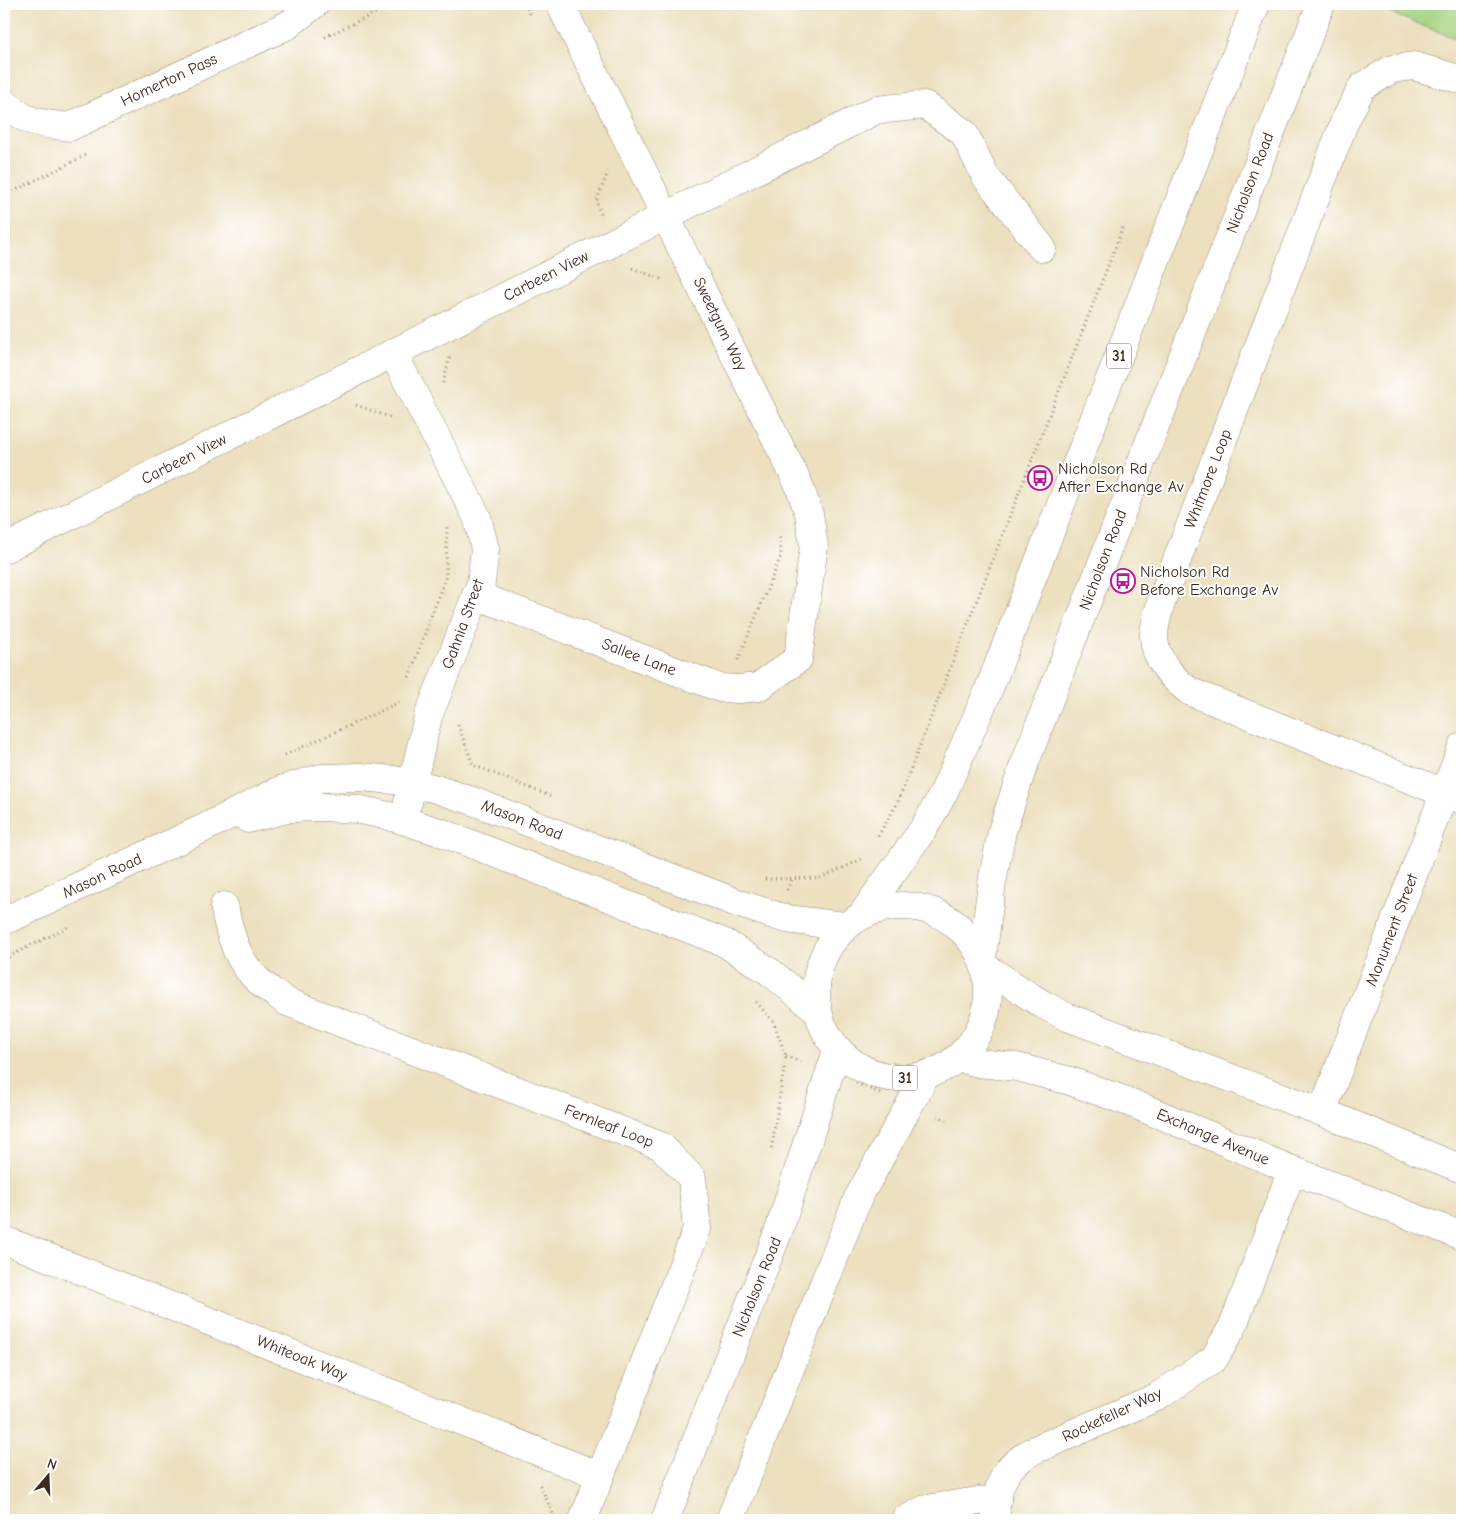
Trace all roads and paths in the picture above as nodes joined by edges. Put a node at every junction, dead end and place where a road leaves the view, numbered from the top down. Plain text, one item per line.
1 (314, 4) edge
2 (525, 4) edge
3 (560, 4) edge
4 (1256, 4) edge
5 (1321, 4) edge
6 (534, 22) dead end
7 (1462, 80) edge
8 (8, 115) edge
9 (604, 164) dead end
10 (666, 216) junction
11 (1124, 225) dead end
12 (613, 242) junction
13 (1042, 248) dead end
14 (665, 280) dead end
15 (453, 348) dead end
16 (393, 353) junction
17 (348, 402) dead end
18 (420, 405) junction
19 (447, 521) dead end
20 (780, 527) dead end
21 (4, 549) edge
22 (476, 595) junction
23 (798, 660) joint
24 (406, 684) dead end
25 (727, 688) junction
26 (403, 693) dead end
27 (400, 702) junction
28 (430, 713) junction
29 (1462, 747) edge
30 (283, 756) dead end
31 (413, 784) junction
32 (1453, 796) edge
33 (556, 798) dead end
34 (404, 821) junction
35 (200, 830) junction
36 (875, 842) dead end
37 (867, 857) dead end
38 (760, 879) dead end
39 (224, 906) dead end
40 (854, 919) junction
41 (4, 921) edge
42 (74, 924) dead end
43 (4, 959) edge
44 (984, 963) junction
45 (754, 999) dead end
46 (816, 1010) junction
47 (786, 1056) junction
48 (958, 1058) junction
49 (833, 1061) junction
50 (926, 1075) junction
51 (910, 1105) junction
52 (1322, 1112) junction
53 (949, 1121) dead end
54 (770, 1156) dead end
55 (1462, 1169) edge
56 (1292, 1170) junction
57 (1462, 1236) edge
58 (4, 1240) edge
59 (600, 1476) junction
60 (997, 1510) edge
61 (583, 1520) edge
62 (664, 1520) edge
63 (730, 1520) edge
64 (905, 1520) edge

1 - 8 street, Homerton Pass
2 - 6 path
3 - 10 street, Sweetgum Way
4 - 40 street, Nicholson Road / 31
5 - 44 street, Nicholson Road / 31
7 - 32 street, Whitmore Loop
9 - 12 path
10 - 12 street, Carbeen View
10 - 13 street, Carbeen View
10 - 23 street, Sweetgum Way
11 - 36 path
12 - 14 path
12 - 16 street, Carbeen View
15 - 18 path
16 - 18 street, Gahnia Street
16 - 21 street, Carbeen View
17 - 18 path
18 - 22 street, Gahnia Street
19 - 24 path
20 - 25 path
22 - 25 street, Sallee Lane
22 - 28 street, Gahnia Street
23 - 25 street, Sallee Lane
26 - 27 path
27 - 28 path
27 - 30 path
28 - 31 street, Gahnia Street
28 - 33 path
29 - 32 street, Monument Street
31 - 34 street, Gahnia Street
31 - 35 street, Mason Road
31 - 40 street, Mason Road
32 - 52 street, Monument Street
34 - 35 street, Mason Road
34 - 46 street, Mason Road
35 - 41 street, Mason Road
37 - 38 path
39 - 59 street, Fernleaf Loop
40 - 44 street, Nicholson Road / 31
40 - 46 street, Nicholson Road / 31
42 - 43 path
44 - 48 street, Nicholson Road / 31
44 - 52 street
45 - 47 path
46 - 49 street, Nicholson Road / 31
47 - 49 path
47 - 54 path
48 - 50 street, Nicholson Road / 31
48 - 56 street, Exchange Avenue
49 - 50 street, Nicholson Road / 31
49 - 51 path
49 - 62 street, Nicholson Road
50 - 51 street, 31
51 - 53 path
51 - 63 street, 31
52 - 55 street
56 - 57 street, Exchange Avenue
56 - 60 street, Rockefeller Way
58 - 59 street, Whiteoak Way
59 - 61 street, Fernleaf Loop
60 - 64 street

